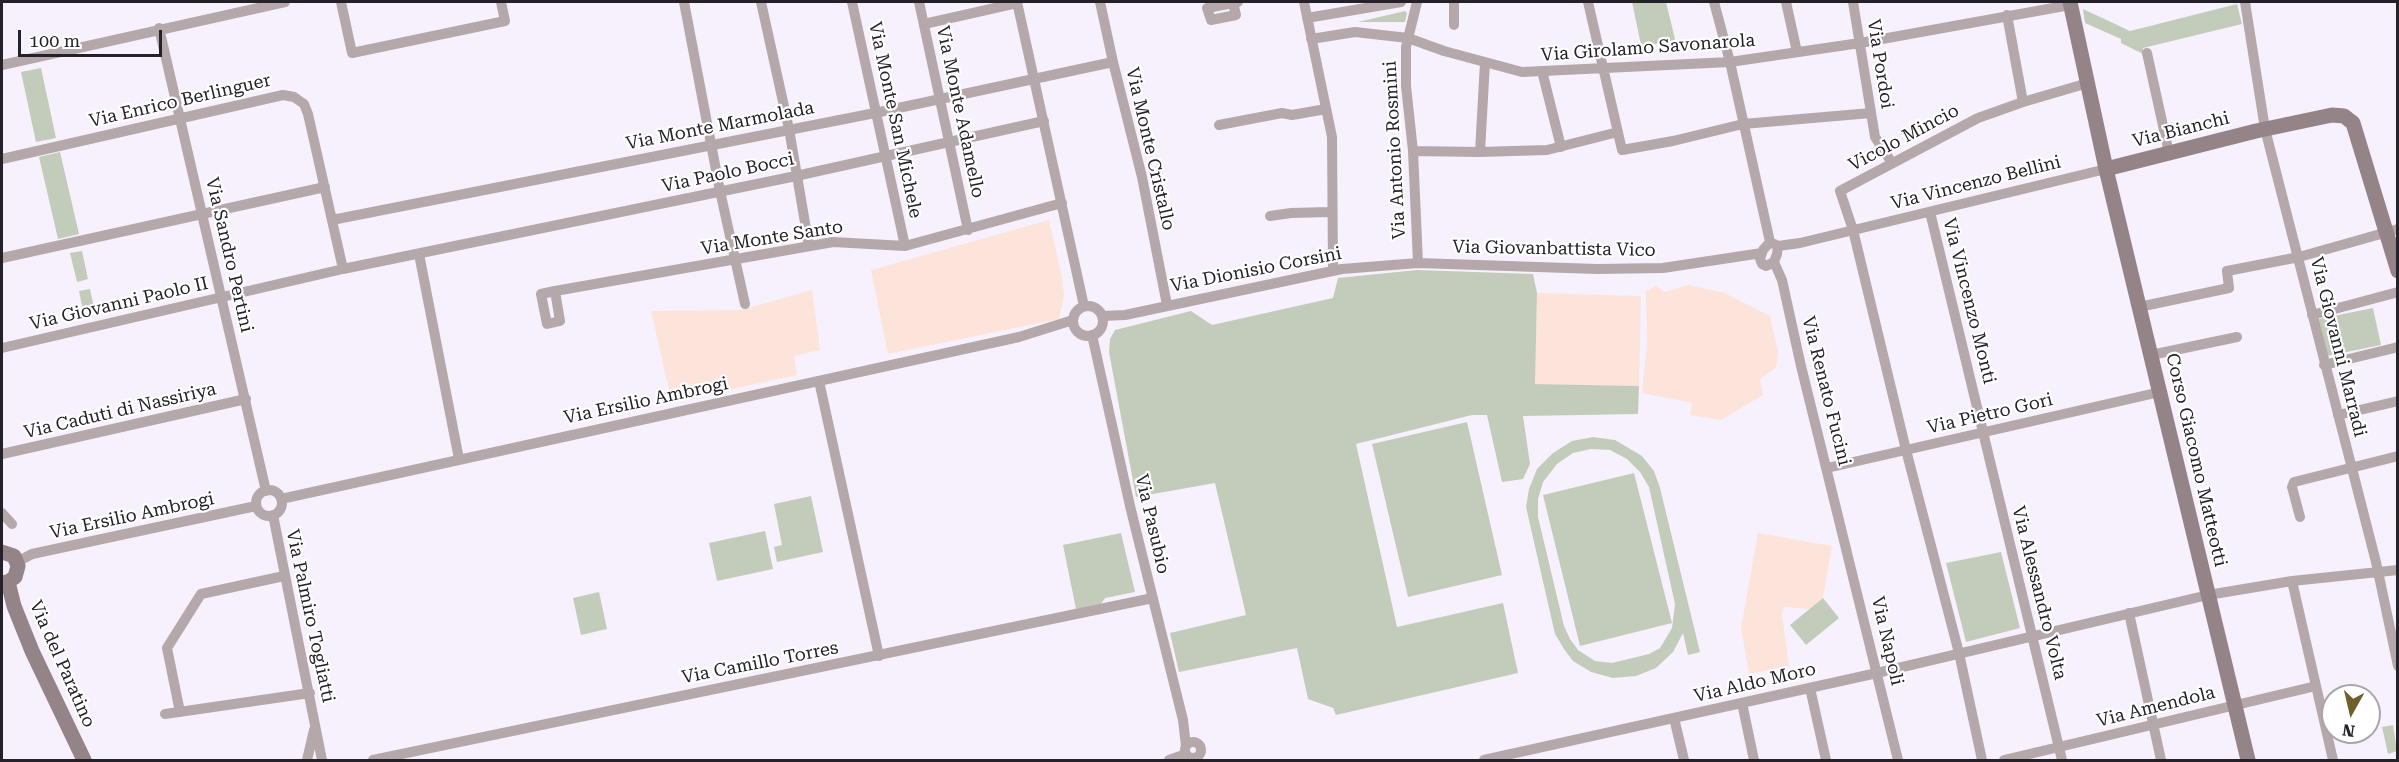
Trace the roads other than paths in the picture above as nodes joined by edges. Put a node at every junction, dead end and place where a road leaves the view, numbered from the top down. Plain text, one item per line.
1 (285, 2) edge
2 (341, 2) edge
3 (501, 2) edge
4 (684, 2) edge
5 (760, 2) edge
6 (852, 2) edge
7 (920, 2) edge
8 (1017, 2) edge
9 (1100, 2) edge
10 (1304, 2) edge
11 (1401, 2) edge
12 (1417, 2) edge
13 (1454, 2) edge
14 (1588, 2) edge
15 (1714, 2) edge
16 (1786, 2) edge
17 (1852, 2) edge
18 (2245, 2) edge
19 (2070, 3) edge
20 (2007, 15) junction
21 (1307, 18) junction
22 (924, 24) junction
23 (1454, 25) dead end
24 (159, 28) junction
25 (1408, 38) junction
26 (1311, 39) junction
27 (1860, 43) junction
28 (1797, 52) junction
29 (2146, 52) dead end
30 (1113, 62) junction
31 (1485, 62) junction
32 (1730, 62) junction
33 (2, 64) edge
34 (1603, 67) junction
35 (1542, 71) junction
36 (1035, 79) junction
37 (2088, 82) junction
38 (940, 100) junction
39 (2023, 102) junction
40 (1326, 109) junction
41 (875, 113) junction
42 (1871, 113) junction
43 (180, 120) junction
44 (1044, 121) junction
45 (1743, 124) junction
46 (1219, 125) dead end
47 (789, 129) junction
48 (2265, 129) junction
49 (1618, 132) junction
50 (950, 143) junction
51 (711, 145) junction
52 (1561, 147) junction
53 (1413, 151) junction
54 (1480, 152) junction
55 (2169, 153) junction
56 (885, 156) junction
57 (2, 159) edge
58 (1892, 164) junction
59 (2106, 169) junction
60 (796, 176) junction
61 (325, 187) junction
62 (720, 191) junction
63 (1062, 203) junction
64 (1331, 212) junction
65 (1930, 212) junction
66 (202, 213) junction
67 (1270, 216) dead end
68 (332, 220) junction
69 (969, 230) junction
70 (1853, 230) junction
71 (2392, 231) edge
72 (1774, 244) junction
73 (809, 246) junction
74 (905, 246) junction
75 (1762, 253) junction
76 (419, 255) junction
77 (2299, 257) junction
78 (2, 258) edge
79 (736, 259) junction
80 (1774, 262) junction
81 (1418, 263) junction
82 (343, 269) junction
83 (1333, 270) junction
84 (2397, 271) edge
85 (555, 291) dead end
86 (2397, 292) edge
87 (222, 297) junction
88 (745, 304) dead end
89 (1167, 305) junction
90 (1084, 306) junction
91 (2139, 307) junction
92 (2312, 315) junction
93 (1102, 316) junction
94 (1075, 325) junction
95 (1092, 335) junction
96 (2237, 337) dead end
97 (2397, 347) edge
98 (2, 348) edge
99 (2151, 355) junction
100 (2324, 365) junction
101 (819, 381) junction
102 (2160, 392) junction
103 (246, 399) junction
104 (2397, 401) edge
105 (2338, 415) junction
106 (1983, 433) junction
107 (1906, 450) junction
108 (2, 454) edge
109 (2397, 456) edge
110 (459, 459) junction
111 (2352, 466) junction
112 (1827, 468) junction
113 (266, 491) junction
114 (281, 499) junction
115 (256, 506) junction
116 (2, 513) edge
117 (273, 515) junction
118 (2300, 517) dead end
119 (12, 525) dead end
120 (1843, 529) joint
121 (2, 552) edge
122 (18, 562) junction
123 (2397, 570) edge
124 (2376, 572) junction
125 (284, 576) junction
126 (2292, 581) junction
127 (5, 583) edge
128 (2208, 595) junction
129 (1153, 598) junction
130 (2129, 613) junction
131 (2033, 635) junction
132 (1959, 653) junction
133 (879, 656) junction
134 (2397, 666) edge
135 (1877, 673) junction
136 (2316, 686) junction
137 (1810, 688) junction
138 (310, 693) junction
139 (1742, 703) junction
140 (2234, 705) junction
141 (180, 712) junction
142 (165, 714) dead end
143 (1674, 718) junction
144 (1183, 720) junction
145 (315, 724) junction
146 (2153, 724) junction
147 (2059, 748) junction
148 (1200, 752) edge
149 (1187, 754) edge
150 (84, 760) edge
151 (307, 760) edge
152 (322, 760) edge
153 (373, 760) edge
154 (1168, 760) edge
155 (1484, 760) edge
156 (1684, 760) edge
157 (1754, 760) edge
158 (1826, 760) edge
159 (1898, 760) edge
160 (1982, 760) edge
161 (2004, 760) edge
162 (2062, 760) edge
163 (2161, 760) edge
164 (2248, 760) edge
165 (2333, 760) edge

1 - 24 street
2 - 3 street
4 - 51 street
5 - 47 street
6 - 41 street, Via Monte San Michele
7 - 22 street, Via Monte Adamello
8 - 22 street
8 - 36 street
9 - 30 street, Via Monte Cristallo
10 - 21 street
11 - 21 street
12 - 25 street, Via Antonio Rosmini
13 - 23 street
14 - 34 street
15 - 32 street
16 - 28 street
17 - 27 street, Via Pordoi
18 - 48 street, Via Giovanni Marradi
19 - 20 street, Via Girolamo Savonarola
19 - 37 street, Corso Giacomo Matteotti
20 - 27 street, Via Girolamo Savonarola
20 - 39 street
21 - 26 street
22 - 38 street, Via Monte Adamello
24 - 33 street
24 - 43 street, Via Sandro Pertini
25 - 26 street, Via Girolamo Savonarola
25 - 31 street, Via Girolamo Savonarola
25 - 53 street, Via Antonio Rosmini
26 - 40 street
27 - 28 street, Via Girolamo Savonarola
27 - 42 street, Via Pordoi
28 - 32 street, Via Girolamo Savonarola
29 - 55 street
30 - 36 street, Via Monte Marmolada
30 - 89 street, Via Monte Cristallo
31 - 35 street, Via Girolamo Savonarola
31 - 54 street
32 - 34 street, Via Girolamo Savonarola
32 - 45 street
34 - 35 street, Via Girolamo Savonarola
34 - 49 street
35 - 52 street
36 - 38 street, Via Monte Marmolada
36 - 44 street
37 - 39 street, Vicolo Mincio
37 - 59 street, Corso Giacomo Matteotti
38 - 41 street, Via Monte Marmolada
38 - 50 street, Via Monte Adamello
39 - 58 street, Vicolo Mincio
40 - 46 street
40 - 64 street
41 - 47 street, Via Monte Marmolada
41 - 56 street, Via Monte San Michele
42 - 45 street
42 - 58 street, Via Pordoi
43 - 57 street, Via Enrico Berlinguer
43 - 61 street, Via Enrico Berlinguer
43 - 66 street, Via Sandro Pertini
44 - 50 street, Via Paolo Bocci
44 - 63 street
45 - 49 street
45 - 72 street
47 - 51 street, Via Monte Marmolada
47 - 60 street
48 - 55 street, Via Bianchi
48 - 71 street, Via Bianchi
48 - 77 street, Via Giovanni Marradi
49 - 52 street
50 - 56 street, Via Paolo Bocci
50 - 69 street, Via Monte Adamello
51 - 62 street
51 - 68 street, Via Monte Marmolada
52 - 54 street
53 - 54 street
53 - 81 street, Via Antonio Rosmini
55 - 59 street, Via Bianchi
56 - 60 street, Via Paolo Bocci
56 - 74 street, Via Monte San Michele
58 - 70 street, Vicolo Mincio
59 - 65 street, Via Vincenzo Bellini
59 - 91 street, Corso Giacomo Matteotti
60 - 62 street, Via Paolo Bocci
60 - 73 street
61 - 66 street
61 - 68 street, Via Enrico Berlinguer
62 - 76 street, Via Paolo Bocci
62 - 79 street
63 - 69 street, Via Monte Santo
63 - 90 street
64 - 67 street
64 - 83 street
65 - 70 street, Via Vincenzo Bellini
65 - 106 street, Via Vincenzo Monti
66 - 78 street
66 - 87 street, Via Sandro Pertini
68 - 82 street, Via Enrico Berlinguer
69 - 74 street, Via Monte Santo
70 - 72 street
70 - 107 street
71 - 77 street
71 - 84 street
72 - 75 street
72 - 80 street
73 - 74 street, Via Monte Santo
73 - 79 street, Via Monte Santo
75 - 80 street
75 - 81 street, Via Giovanbattista Vico
76 - 82 street, Via Giovanni Paolo II
76 - 110 street
77 - 91 street
77 - 92 street, Via Giovanni Marradi
79 - 85 street, Via Monte Santo
79 - 88 street
80 - 112 street, Via Renato Fucini
81 - 83 street, Via Dionisio Corsini
82 - 87 street, Via Giovanni Paolo II
83 - 89 street, Via Dionisio Corsini
86 - 92 street
87 - 98 street, Via Giovanni Paolo II
87 - 103 street, Via Sandro Pertini
89 - 93 street, Via Dionisio Corsini
90 - 93 street
90 - 94 street
91 - 99 street, Corso Giacomo Matteotti
92 - 100 street, Via Giovanni Marradi
93 - 95 street
94 - 95 street
94 - 101 street, Via Ersilio Ambrogi
95 - 129 street, Via Pasubio
96 - 99 street
97 - 100 street
99 - 102 street, Corso Giacomo Matteotti
100 - 105 street, Via Giovanni Marradi
101 - 110 street, Via Ersilio Ambrogi
101 - 133 street
102 - 106 street, Via Pietro Gori
102 - 128 street, Corso Giacomo Matteotti
103 - 108 street, Via Caduti di Nassiriya
103 - 113 street, Via Sandro Pertini
104 - 105 street
105 - 111 street, Via Giovanni Marradi
106 - 107 street, Via Pietro Gori
106 - 131 street, Via Alessandro Volta
107 - 112 street, Via Pietro Gori
107 - 132 street
109 - 111 street
110 - 114 street, Via Ersilio Ambrogi
111 - 118 street
111 - 124 street, Via Giovanni Marradi
112 - 120 street, Via Renato Fucini
113 - 114 street
113 - 115 street
114 - 117 street
115 - 117 street
115 - 122 street, Via Ersilio Ambrogi
116 - 119 street
117 - 125 street, Via Palmiro Togliatti
120 - 135 street, Via Napoli
121 - 122 street
122 - 127 street
123 - 124 street, Via Aldo Moro
124 - 126 street, Via Aldo Moro
124 - 134 street, Via Giovanni Marradi
125 - 138 street, Via Palmiro Togliatti
125 - 141 street
126 - 128 street, Via Aldo Moro
126 - 136 street
127 - 150 street, Via del Paratino
128 - 130 street, Via Aldo Moro
128 - 140 street, Corso Giacomo Matteotti
129 - 133 street, Via Camillo Torres
129 - 144 street, Via Pasubio
130 - 131 street, Via Aldo Moro
130 - 146 street
131 - 132 street, Via Aldo Moro
131 - 147 street, Via Alessandro Volta
132 - 135 street, Via Aldo Moro
132 - 160 street
133 - 153 street, Via Camillo Torres
135 - 137 street, Via Aldo Moro
135 - 159 street, Via Napoli
136 - 140 street, Via Amendola
136 - 165 street
137 - 139 street, Via Aldo Moro
137 - 158 street
138 - 141 street
138 - 145 street, Via Palmiro Togliatti
139 - 143 street, Via Aldo Moro
139 - 157 street
140 - 146 street, Via Amendola
140 - 164 street, Corso Giacomo Matteotti
141 - 142 street
143 - 155 street, Via Aldo Moro
143 - 156 street
144 - 148 street, Via Pasubio
144 - 149 street, Via Pasubio
145 - 151 street, Via Palmiro Togliatti
145 - 152 street, Via Palmiro Togliatti
146 - 147 street, Via Amendola
146 - 163 street
147 - 161 street, Via Amendola
147 - 162 street, Via Alessandro Volta
148 - 149 street, Via Pasubio
149 - 154 street
151 - 152 street

